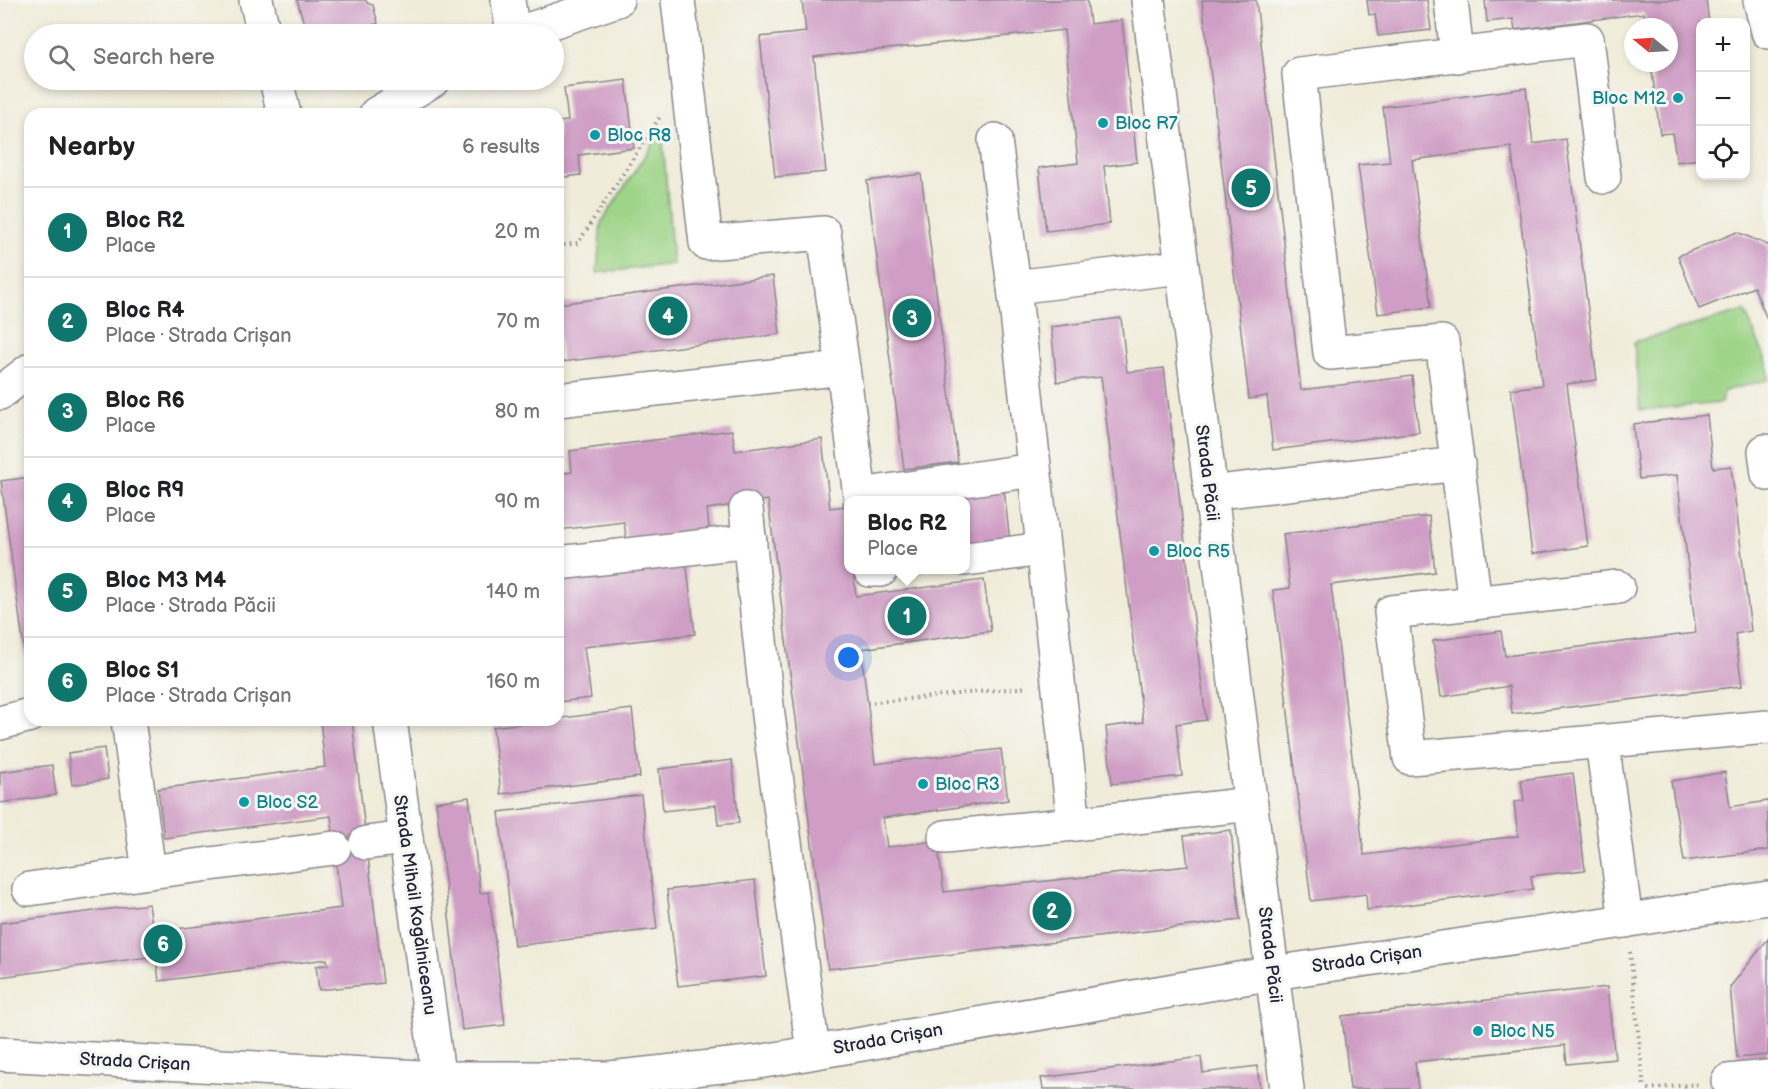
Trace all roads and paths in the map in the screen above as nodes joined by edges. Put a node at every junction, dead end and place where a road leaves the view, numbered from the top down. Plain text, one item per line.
1 (256, 0) edge
2 (508, 0) edge
3 (617, 0) edge
4 (678, 0) edge
5 (1148, 0) edge
6 (1451, 0) edge
7 (1760, 0) edge
8 (262, 24) edge
9 (512, 24) edge
10 (544, 24) edge
11 (1768, 32) edge
12 (1457, 56) junction
13 (278, 90) edge
14 (416, 90) edge
15 (283, 108) edge
16 (386, 108) edge
17 (661, 115) dead end
18 (995, 140) dead end
19 (1604, 177) dead end
20 (564, 245) edge
21 (1181, 267) junction
22 (1014, 287) junction
23 (843, 368) junction
24 (24, 375) edge
25 (0, 393) edge
26 (564, 399) edge
27 (1458, 464) junction
28 (1034, 470) junction
29 (1210, 493) junction
30 (860, 496) edge
31 (872, 496) edge
32 (746, 509) dead end
33 (750, 542) junction
34 (1043, 549) junction
35 (970, 558) edge
36 (564, 563) edge
37 (1618, 587) dead end
38 (1475, 603) junction
39 (1058, 684) junction
40 (867, 703) dead end
41 (24, 717) edge
42 (0, 723) edge
43 (129, 726) edge
44 (391, 726) edge
45 (1768, 727) edge
46 (1602, 741) junction
47 (1251, 804) junction
48 (1074, 824) junction
49 (945, 837) dead end
50 (406, 838) junction
51 (366, 843) dead end
52 (334, 848) dead end
53 (149, 872) junction
54 (29, 889) dead end
55 (1768, 898) edge
56 (1626, 921) junction
57 (1273, 973) junction
58 (813, 1053) junction
59 (0, 1054) edge
60 (125, 1075) edge
61 (760, 1075) edge
62 (1768, 1077) edge
63 (1728, 1081) joint
64 (440, 1083) edge
65 (1287, 1089) edge
66 (1646, 1089) edge

1 - 8 street
2 - 9 street
3 - 10 street
4 - 23 street
5 - 21 street, Strada Păcii
6 - 12 street
7 - 11 street
12 - 19 street
12 - 27 street
13 - 15 street
14 - 16 street
17 - 20 path
18 - 22 street
21 - 22 street
21 - 29 street, Strada Păcii
22 - 28 street
23 - 26 street
23 - 30 street
24 - 25 street
27 - 29 street
27 - 38 street
28 - 31 street
28 - 34 street
29 - 47 street, Strada Păcii
32 - 33 street
33 - 36 street
33 - 58 street
34 - 35 street
34 - 39 street
37 - 38 street
38 - 46 street
39 - 40 path
39 - 48 street
41 - 42 street
43 - 53 street
44 - 50 street, Strada Mihail Kogălniceanu
45 - 46 street
46 - 56 street
47 - 48 street
47 - 57 street, Strada Păcii
48 - 49 street
50 - 51 street
50 - 64 street, Strada Mihail Kogălniceanu
52 - 53 street
53 - 54 street
55 - 56 street, Strada Crișan
56 - 57 street, Strada Crișan
56 - 66 path
57 - 58 street, Strada Crișan
57 - 65 street, Strada Păcii
58 - 61 street, Strada Crișan
59 - 60 street, Strada Crișan
60 - 64 street, Strada Crișan
61 - 64 street, Strada Crișan
62 - 63 street
63 - 66 path

